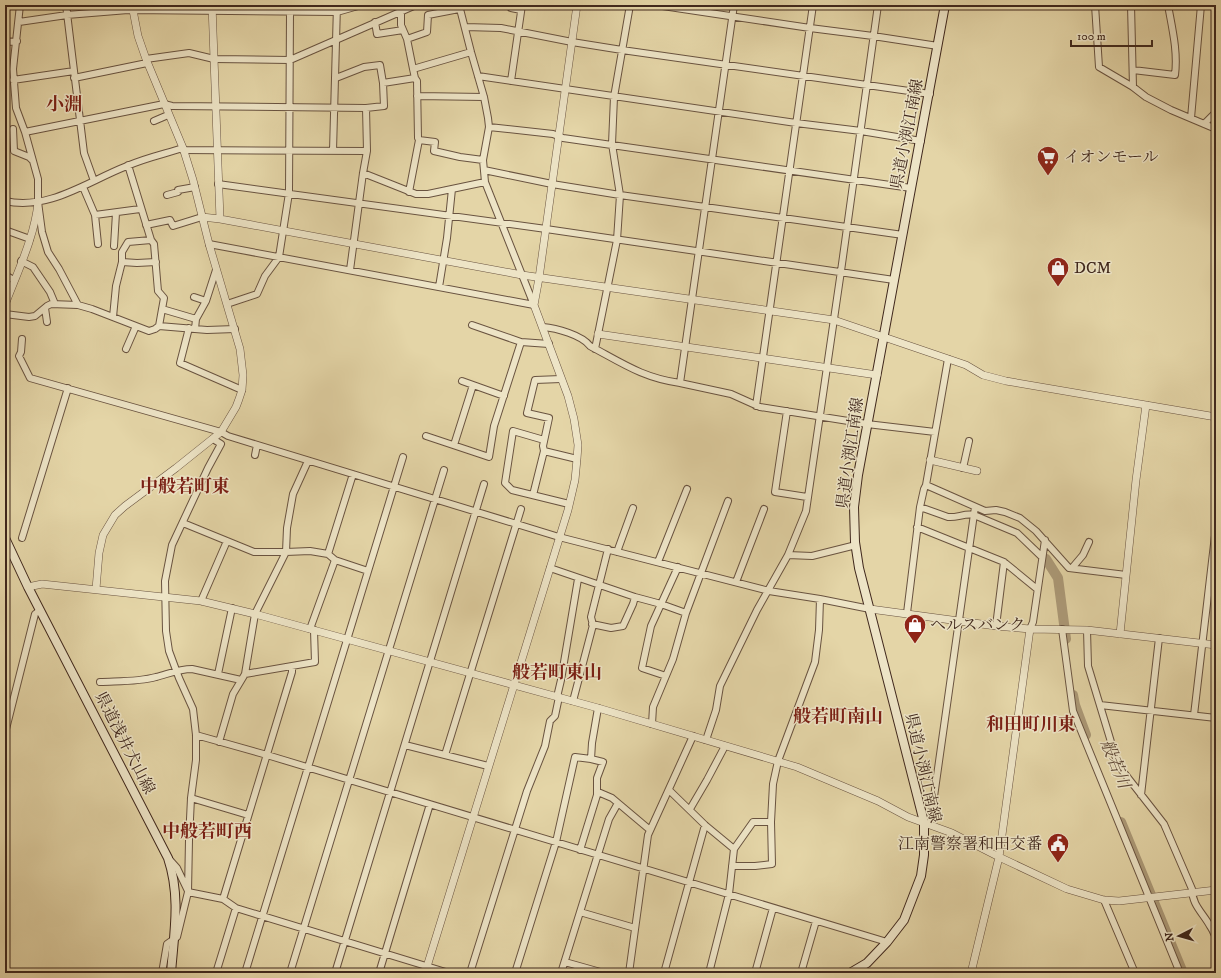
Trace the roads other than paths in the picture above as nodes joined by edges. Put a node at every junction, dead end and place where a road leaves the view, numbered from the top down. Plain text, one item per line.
1 (20, 5) edge
2 (66, 5) edge
3 (416, 5) edge
4 (577, 5) edge
5 (630, 5) edge
6 (656, 5) edge
7 (734, 5) edge
8 (813, 5) edge
9 (878, 5) edge
10 (945, 5) edge
11 (1095, 5) edge
12 (1131, 5) edge
13 (1168, 5) edge
14 (1201, 5) edge
15 (358, 6) edge
16 (459, 7) edge
17 (522, 7) edge
18 (132, 8) edge
19 (212, 8) edge
20 (265, 8) edge
21 (337, 8) edge
22 (401, 8) edge
23 (511, 8) dead end
24 (290, 12) junction
25 (67, 15) junction
26 (733, 16) junction
27 (19, 22) junction
28 (375, 22) junction
29 (465, 28) junction
30 (810, 28) junction
31 (403, 30) junction
32 (518, 32) junction
33 (873, 36) junction
34 (407, 39) junction
35 (336, 40) junction
36 (17, 41) junction
37 (5, 42) edge
38 (572, 42) junction
39 (938, 46) junction
40 (622, 50) junction
41 (471, 52) junction
42 (214, 59) junction
43 (290, 60) junction
44 (146, 61) junction
45 (726, 64) junction
46 (413, 69) junction
47 (74, 70) junction
48 (1133, 70) junction
49 (802, 75) junction
50 (478, 76) junction
51 (74, 78) junction
52 (336, 78) junction
53 (415, 78) junction
54 (13, 80) junction
55 (511, 82) junction
56 (383, 83) junction
57 (867, 84) junction
58 (1133, 87) junction
59 (564, 89) junction
60 (930, 94) junction
61 (417, 96) junction
62 (484, 97) junction
63 (614, 97) junction
64 (164, 104) junction
65 (217, 106) junction
66 (290, 107) junction
67 (334, 108) junction
68 (366, 108) junction
69 (719, 111) junction
70 (1216, 112) edge
71 (168, 115) junction
72 (1191, 118) junction
73 (80, 121) junction
74 (154, 121) dead end
75 (796, 123) junction
76 (1204, 124) junction
77 (22, 125) junction
78 (489, 127) junction
79 (13, 128) junction
80 (1216, 129) edge
81 (5, 130) edge
82 (861, 131) junction
83 (25, 132) junction
84 (558, 135) junction
85 (419, 140) junction
86 (921, 141) junction
87 (612, 144) junction
88 (183, 149) junction
89 (217, 150) junction
90 (288, 151) junction
91 (367, 151) junction
92 (333, 152) junction
93 (712, 159) junction
94 (32, 160) junction
95 (483, 160) junction
96 (128, 165) junction
97 (484, 170) junction
98 (789, 170) junction
99 (362, 173) junction
100 (854, 179) junction
101 (94, 181) junction
102 (485, 182) junction
103 (218, 184) junction
104 (552, 184) junction
105 (83, 187) junction
106 (195, 187) junction
107 (911, 188) junction
108 (452, 190) junction
109 (410, 192) junction
110 (288, 193) junction
111 (167, 195) dead end
112 (620, 195) junction
113 (5, 201) edge
114 (38, 202) junction
115 (359, 204) junction
116 (705, 207) junction
117 (140, 209) junction
118 (116, 213) junction
119 (95, 215) junction
120 (449, 216) junction
121 (202, 217) junction
122 (220, 218) junction
123 (783, 218) junction
124 (501, 223) junction
125 (146, 225) junction
126 (847, 226) junction
127 (546, 229) junction
128 (5, 230) edge
129 (284, 231) junction
130 (903, 235) junction
131 (30, 239) junction
132 (151, 240) junction
133 (617, 240) junction
134 (354, 243) junction
135 (98, 244) dead end
136 (209, 244) junction
137 (114, 246) dead end
138 (699, 251) junction
139 (279, 257) junction
140 (21, 261) junction
141 (444, 261) junction
142 (122, 262) junction
143 (156, 262) junction
144 (776, 262) junction
145 (216, 270) junction
146 (350, 270) junction
147 (841, 271) junction
148 (5, 275) edge
149 (522, 275) junction
150 (539, 278) junction
151 (14, 280) junction
152 (894, 280) junction
153 (439, 287) junction
154 (607, 287) junction
155 (194, 297) dead end
156 (692, 300) junction
157 (206, 301) junction
158 (55, 304) junction
159 (227, 304) junction
160 (5, 305) edge
161 (78, 305) junction
162 (534, 305) junction
163 (45, 308) junction
164 (162, 309) junction
165 (770, 310) junction
166 (5, 314) edge
167 (113, 317) junction
168 (196, 319) junction
169 (834, 320) junction
170 (48, 322) dead end
171 (472, 325) dead end
172 (136, 326) junction
173 (159, 326) junction
174 (543, 327) junction
175 (192, 328) junction
176 (235, 329) junction
177 (598, 334) junction
178 (883, 338) junction
179 (22, 339) dead end
180 (521, 342) junction
181 (549, 344) junction
182 (686, 347) junction
183 (126, 349) dead end
184 (595, 349) junction
185 (763, 359) junction
186 (948, 360) junction
187 (827, 368) junction
188 (877, 375) junction
189 (561, 379) junction
190 (462, 382) dead end
191 (680, 383) junction
192 (473, 385) junction
193 (68, 388) junction
194 (242, 390) junction
195 (504, 396) junction
196 (1146, 405) junction
197 (756, 406) junction
198 (788, 411) junction
199 (820, 416) junction
200 (1216, 417) edge
201 (867, 424) junction
202 (222, 432) junction
203 (935, 432) junction
204 (426, 436) dead end
205 (213, 439) junction
206 (544, 440) junction
207 (969, 441) dead end
208 (257, 445) junction
209 (454, 445) junction
210 (544, 451) junction
211 (255, 455) dead end
212 (403, 457) dead end
213 (578, 459) junction
214 (930, 460) junction
215 (308, 461) junction
216 (963, 468) junction
217 (444, 470) dead end
218 (977, 471) dead end
219 (353, 474) junction
220 (484, 484) dead end
221 (926, 485) junction
222 (394, 487) junction
223 (687, 490) dead end
224 (533, 495) junction
225 (807, 497) junction
226 (435, 499) junction
227 (728, 501) dead end
228 (568, 504) junction
229 (920, 507) junction
230 (975, 507) junction
231 (633, 508) dead end
232 (521, 509) dead end
233 (764, 509) dead end
234 (475, 512) junction
235 (974, 515) junction
236 (183, 523) junction
237 (516, 524) junction
238 (917, 527) junction
239 (1216, 527) edge
240 (559, 537) junction
241 (5, 538) edge
242 (22, 538) dead end
243 (1045, 540) junction
244 (227, 541) junction
245 (1089, 542) dead end
246 (856, 545) junction
247 (969, 547) junction
248 (608, 550) junction
249 (286, 552) junction
250 (617, 552) junction
251 (328, 554) junction
252 (788, 555) junction
253 (1042, 557) junction
254 (335, 560) junction
255 (658, 562) junction
256 (1004, 562) junction
257 (678, 567) junction
258 (550, 568) junction
259 (1072, 568) junction
260 (368, 571) junction
261 (702, 573) junction
262 (1126, 575) junction
263 (578, 579) junction
264 (736, 582) junction
265 (600, 586) junction
266 (28, 587) junction
267 (96, 589) junction
268 (1037, 589) junction
269 (769, 591) junction
270 (166, 597) junction
271 (635, 597) junction
272 (820, 599) junction
273 (201, 601) junction
274 (661, 604) junction
275 (232, 608) junction
276 (870, 609) junction
277 (40, 610) junction
278 (686, 613) junction
279 (254, 614) junction
280 (907, 614) junction
281 (959, 621) junction
282 (592, 624) junction
283 (996, 626) junction
284 (1030, 629) junction
285 (1065, 629) junction
286 (312, 630) junction
287 (1087, 630) junction
288 (1120, 634) junction
289 (1159, 638) junction
290 (347, 639) junction
291 (1202, 643) junction
292 (1216, 645) edge
293 (389, 651) junction
294 (429, 662) junction
295 (292, 666) junction
296 (177, 671) junction
297 (471, 673) junction
298 (218, 674) junction
299 (245, 674) junction
300 (666, 676) junction
301 (241, 680) junction
302 (100, 682) dead end
303 (513, 685) junction
304 (558, 697) junction
305 (573, 702) junction
306 (1100, 705) junction
307 (598, 708) junction
308 (1151, 710) junction
309 (1194, 715) junction
310 (1216, 718) edge
311 (652, 724) junction
312 (5, 733) edge
313 (196, 735) junction
314 (693, 736) junction
315 (706, 740) junction
316 (218, 742) junction
317 (405, 746) junction
318 (725, 746) junction
319 (267, 755) junction
320 (445, 755) junction
321 (591, 759) junction
322 (778, 761) junction
323 (488, 766) junction
324 (308, 768) junction
325 (349, 780) junction
326 (669, 790) junction
327 (598, 792) junction
328 (391, 793) junction
329 (1141, 795) junction
330 (192, 798) junction
331 (618, 803) junction
332 (430, 804) junction
333 (690, 809) junction
334 (248, 815) junction
335 (473, 818) junction
336 (771, 822) junction
337 (705, 824) junction
338 (927, 824) junction
339 (514, 830) junction
340 (650, 830) junction
341 (556, 842) junction
342 (734, 849) junction
343 (580, 850) junction
344 (598, 855) junction
345 (999, 857) junction
346 (168, 858) junction
347 (732, 866) junction
348 (643, 868) junction
349 (689, 882) junction
350 (1216, 890) edge
351 (188, 892) junction
352 (1192, 892) junction
353 (729, 894) junction
354 (1152, 897) junction
355 (223, 898) junction
356 (1104, 900) junction
357 (236, 908) junction
358 (773, 908) junction
359 (580, 912) junction
360 (262, 916) junction
361 (816, 921) junction
362 (636, 928) junction
363 (303, 929) junction
364 (173, 938) junction
365 (1216, 938) edge
366 (345, 941) junction
367 (887, 942) junction
368 (385, 954) junction
369 (565, 962) junction
370 (426, 970) edge
371 (854, 972) edge
372 (162, 973) edge
373 (171, 973) edge
374 (216, 973) edge
375 (245, 973) edge
376 (290, 973) edge
377 (335, 973) edge
378 (379, 973) edge
379 (450, 973) edge
380 (470, 973) edge
381 (515, 973) edge
382 (561, 973) edge
383 (604, 973) edge
384 (629, 973) edge
385 (664, 973) edge
386 (709, 973) edge
387 (755, 973) edge
388 (801, 973) edge
389 (971, 973) edge
390 (1135, 973) edge
391 (1180, 973) edge

1 - 27 street
2 - 25 street
3 - 22 street
4 - 38 street
5 - 40 street
6 - 26 street
7 - 26 street
8 - 30 street
9 - 33 street
10 - 39 main road, 県道小渕江南線
11 - 58 street
12 - 48 street
13 - 48 street
14 - 72 street
15 - 21 street
16 - 29 street
16 - 34 street
17 - 23 street
17 - 32 street
18 - 19 street
18 - 25 street
18 - 44 street
19 - 20 street
19 - 42 street
20 - 24 street
21 - 24 street
21 - 35 street
22 - 28 street
22 - 31 street
24 - 43 street
25 - 27 street
25 - 47 street
26 - 30 street
26 - 45 street
27 - 36 street
28 - 31 street
28 - 35 street
29 - 32 street
29 - 41 street
30 - 33 street
30 - 49 street
31 - 34 street
32 - 38 street
32 - 55 street
33 - 39 street
33 - 57 street
34 - 46 street
35 - 43 street
35 - 52 street
36 - 37 street
36 - 54 street
38 - 40 street
38 - 59 street
39 - 60 main road, 県道小渕江南線
40 - 45 street
40 - 63 street
41 - 46 street
41 - 50 street
42 - 43 street
42 - 44 street
42 - 65 street
43 - 66 street
44 - 51 street
44 - 64 street
45 - 49 street
45 - 69 street
46 - 53 street
47 - 51 street
47 - 54 street
48 - 58 street
49 - 57 street
49 - 75 street
50 - 55 street
50 - 62 street
51 - 73 street
52 - 56 street
52 - 67 street
53 - 56 street
53 - 61 street
54 - 77 street
55 - 59 street
56 - 68 street
57 - 60 street
57 - 82 street
58 - 72 street
59 - 63 street
59 - 84 street
60 - 86 main road, 県道小渕江南線
61 - 62 street
61 - 85 street
62 - 78 street
63 - 69 street
63 - 87 street
64 - 65 street
64 - 71 street
64 - 73 street
65 - 66 street
65 - 89 street
66 - 67 street
66 - 90 street
67 - 68 street
67 - 92 street
68 - 91 street
69 - 75 street
69 - 93 street
70 - 76 street
71 - 74 street
71 - 88 street
72 - 76 street
73 - 83 street
73 - 101 street
75 - 82 street
75 - 98 street
76 - 80 street
77 - 79 street
77 - 83 street
78 - 84 street
78 - 95 street
79 - 81 street
79 - 94 street
82 - 86 street
82 - 100 street
83 - 94 street
84 - 87 street
84 - 104 street
85 - 95 street
85 - 109 street
86 - 107 main road, 県道小渕江南線
87 - 93 street
87 - 112 street
88 - 89 street
88 - 96 street
88 - 106 street
89 - 90 street
89 - 103 street
90 - 92 street
90 - 110 street
91 - 92 street
91 - 99 street
93 - 98 street
93 - 116 street
94 - 114 street
95 - 97 street
96 - 101 street
96 - 117 street
97 - 102 street
97 - 104 street
98 - 100 street
98 - 123 street
99 - 109 street
99 - 115 street
100 - 107 street
100 - 126 street
101 - 105 street
102 - 108 street
102 - 124 street
103 - 110 street
103 - 122 street
104 - 112 street
104 - 127 street
105 - 114 street
105 - 119 street
106 - 111 street
106 - 121 street
107 - 130 main road, 県道小渕江南線
108 - 109 street
108 - 120 street
110 - 115 street
110 - 129 street
112 - 116 street
112 - 133 street
113 - 114 street
114 - 131 street
114 - 161 street
115 - 120 street
115 - 134 street
116 - 123 street
116 - 138 street
117 - 118 street
117 - 125 street
118 - 119 street
118 - 137 street
119 - 135 street
120 - 124 street
120 - 141 street
121 - 122 street
121 - 125 street
121 - 136 street
122 - 129 street
123 - 126 street
123 - 144 street
124 - 127 street
124 - 149 street
125 - 132 street
126 - 130 street
126 - 147 street
127 - 133 street
127 - 150 street
128 - 131 street
129 - 134 street
129 - 139 street
130 - 152 main road, 県道小渕江南線
131 - 140 street
132 - 142 street
132 - 143 street
133 - 138 street
133 - 154 street
134 - 141 street
134 - 146 street
136 - 139 street
136 - 145 street
138 - 144 street
138 - 156 street
139 - 146 street
139 - 159 street
140 - 151 street
140 - 158 street
141 - 149 street
141 - 153 street
142 - 143 street
142 - 167 street
143 - 164 street
144 - 147 street
144 - 165 street
145 - 157 street
145 - 159 street
146 - 153 street
147 - 152 street
147 - 169 street
148 - 151 street
149 - 150 street
149 - 162 street
150 - 154 street
150 - 162 street
151 - 160 street
152 - 178 main road, 県道小渕江南線
153 - 162 street
154 - 156 street
154 - 177 street
155 - 157 street
156 - 165 street
156 - 182 street
157 - 168 street
158 - 161 street
158 - 163 street
159 - 176 street
161 - 167 street
162 - 174 street
163 - 166 street
163 - 170 street
164 - 168 street
164 - 173 street
165 - 169 street
165 - 185 street
167 - 172 street
168 - 175 street
169 - 178 street
169 - 187 street
171 - 180 street
172 - 173 street
172 - 183 street
173 - 175 street
174 - 181 street
174 - 184 street
175 - 176 street
175 - 194 street
176 - 194 street
177 - 182 street
177 - 184 street
178 - 186 street
178 - 188 main road, 県道小渕江南線
179 - 193 street
180 - 181 street
180 - 195 street
181 - 189 street
182 - 185 street
182 - 191 street
184 - 191 street
185 - 187 street
185 - 197 street
186 - 196 street
186 - 203 street
187 - 188 street
187 - 199 street
188 - 201 main road, 県道小渕江南線
189 - 206 street
189 - 213 street
190 - 192 street
191 - 197 street
192 - 195 street
192 - 209 street
193 - 202 street
193 - 242 street
194 - 202 street
195 - 209 street
196 - 200 street
196 - 262 street
197 - 198 street
198 - 199 street
198 - 225 street
199 - 201 street
199 - 225 street
201 - 203 street
201 - 246 main road, 県道小渕江南線
202 - 205 street
202 - 208 street
203 - 214 street
204 - 209 street
205 - 236 street
205 - 267 street
206 - 210 street
206 - 224 street
207 - 216 street
208 - 211 street
208 - 215 street
210 - 213 street
210 - 224 street
212 - 222 street
213 - 228 street
214 - 216 street
214 - 221 street
215 - 219 street
215 - 249 street
216 - 218 street
217 - 226 street
219 - 222 street
219 - 251 street
220 - 234 street
221 - 229 street
221 - 230 street
222 - 226 street
222 - 260 street
223 - 255 street
224 - 228 street
225 - 252 street
226 - 234 street
226 - 293 street
227 - 261 street
228 - 240 street
229 - 235 street
229 - 238 street
230 - 235 street
230 - 243 street
231 - 250 street
232 - 237 street
233 - 264 street
234 - 237 street
234 - 294 street
235 - 247 street
235 - 253 street
236 - 244 street
236 - 270 street
237 - 240 street
237 - 297 street
238 - 247 street
238 - 280 street
239 - 291 street
240 - 248 street
240 - 258 street
241 - 266 main road, 県道浅井犬山線
243 - 253 street
243 - 259 street
244 - 249 street
244 - 273 street
245 - 259 street
246 - 252 street
246 - 276 main road, 県道小渕江南線
247 - 256 street
247 - 281 street
248 - 250 street
248 - 265 street
249 - 251 street
249 - 279 street
250 - 255 street
251 - 254 street
252 - 269 street
253 - 268 street
254 - 260 street
254 - 286 street
255 - 257 street
256 - 268 street
256 - 283 street
257 - 261 street
257 - 274 street
258 - 263 street
258 - 303 street
259 - 262 street
260 - 290 street
261 - 264 street
261 - 278 street
262 - 288 street
263 - 265 street
263 - 304 street
264 - 269 street
265 - 271 street
265 - 282 street
266 - 267 street
266 - 277 main road, 県道浅井犬山線
267 - 270 street
268 - 284 street
269 - 272 street
269 - 315 street
270 - 273 street
270 - 296 street
271 - 274 street
271 - 282 street
272 - 276 street
272 - 322 street
273 - 275 street
274 - 278 street
274 - 300 street
275 - 279 street
275 - 298 street
276 - 280 street
276 - 338 main road, 県道小渕江南線
277 - 312 street
277 - 346 main road, 県道浅井犬山線
278 - 300 street
279 - 286 street
279 - 299 street
280 - 281 street
281 - 283 street
281 - 338 street
282 - 305 street
283 - 284 street
284 - 285 street
284 - 345 street
285 - 287 street
285 - 354 street
286 - 290 street
286 - 295 street
287 - 288 street
287 - 306 street
288 - 289 street
289 - 291 street
289 - 308 street
290 - 293 street
290 - 324 street
291 - 292 street
291 - 309 street
293 - 294 street
293 - 325 street
294 - 297 street
294 - 317 street
295 - 299 street
295 - 319 street
296 - 298 street
296 - 302 street
296 - 313 street
297 - 303 street
297 - 320 street
298 - 301 street
299 - 301 street
300 - 311 street
301 - 316 street
303 - 304 street
303 - 323 street
304 - 305 street
304 - 339 street
305 - 307 street
306 - 308 street
306 - 329 street
307 - 311 street
307 - 321 street
308 - 309 street
308 - 329 street
309 - 310 street
311 - 314 street
313 - 316 street
313 - 330 street
314 - 315 street
314 - 326 street
315 - 318 street
316 - 319 street
317 - 320 street
317 - 328 street
318 - 322 street
318 - 333 street
319 - 324 street
319 - 334 street
320 - 323 street
321 - 327 street
321 - 341 street
322 - 336 street
322 - 338 street
323 - 335 street
324 - 325 street
324 - 360 street
325 - 328 street
325 - 363 street
326 - 333 street
326 - 340 street
327 - 331 street
327 - 343 street
328 - 332 street
328 - 366 street
329 - 352 street
330 - 334 street
330 - 351 street
331 - 340 street
331 - 344 street
332 - 335 street
332 - 368 street
333 - 337 street
334 - 355 street
335 - 339 street
335 - 370 street
336 - 342 street
336 - 347 street
337 - 342 street
337 - 349 street
338 - 345 street
338 - 367 main road, 県道小渕江南線
339 - 341 street
339 - 380 street
340 - 348 street
341 - 343 street
341 - 381 street
342 - 347 street
343 - 344 street
344 - 348 street
344 - 359 street
345 - 356 street
345 - 389 street
346 - 351 street
346 - 364 main road, 県道浅井犬山線
347 - 353 street
348 - 349 street
348 - 362 street
349 - 353 street
349 - 385 street
350 - 352 street
351 - 355 street
351 - 364 street
352 - 354 street
352 - 365 street
353 - 358 street
353 - 386 street
354 - 356 street
354 - 391 street
355 - 357 street
356 - 390 street
357 - 360 street
357 - 374 street
358 - 361 street
358 - 387 street
359 - 362 street
359 - 369 street
360 - 363 street
360 - 375 street
361 - 367 street
361 - 388 street
362 - 384 street
363 - 366 street
363 - 376 street
364 - 372 street
364 - 373 main road, 県道浅井犬山線
366 - 368 street
366 - 377 street
367 - 371 main road, 県道小渕江南線
368 - 370 street
368 - 378 street
369 - 382 street
369 - 383 street
370 - 379 street

